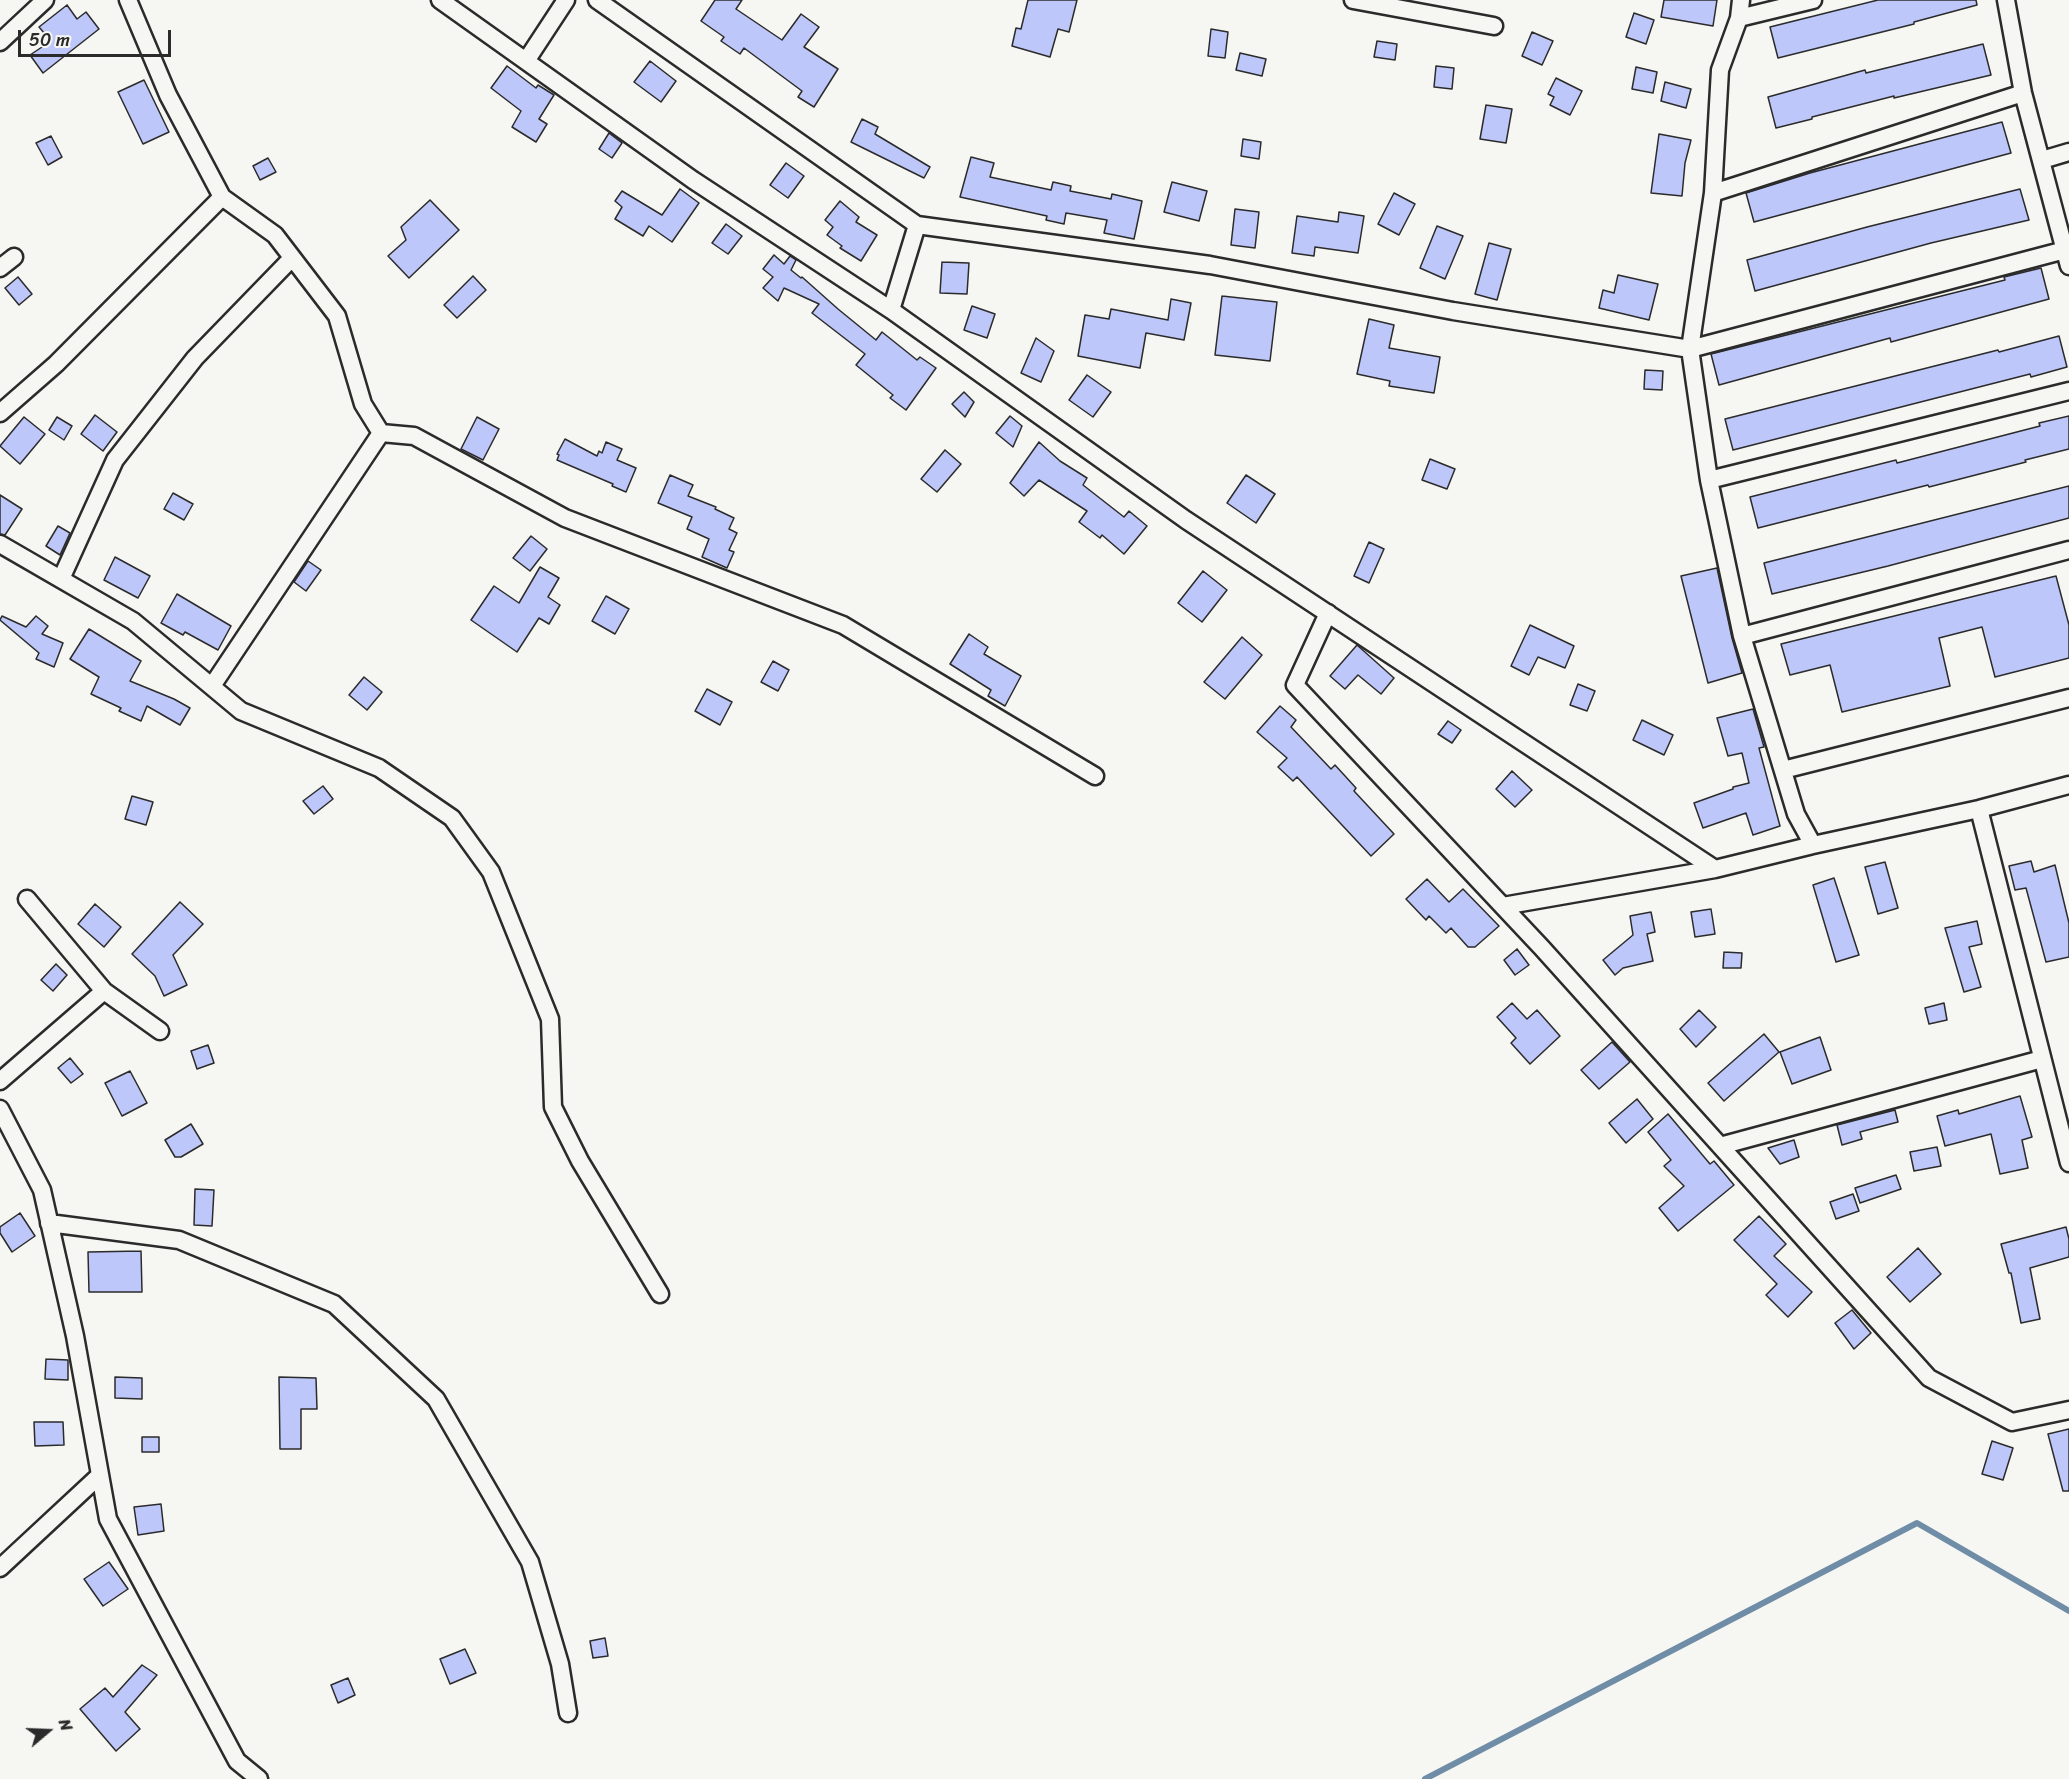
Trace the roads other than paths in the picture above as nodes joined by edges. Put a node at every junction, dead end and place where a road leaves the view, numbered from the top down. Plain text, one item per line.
1 (45, 0) edge
2 (128, 0) edge
3 (440, 0) edge
4 (566, 0) edge
5 (597, 0) edge
6 (1353, 0) edge
7 (1741, 0) edge
8 (1813, 0) edge
9 (2006, 0) edge
10 (1739, 18) junction
11 (1494, 26) dead end
12 (0, 42) edge
13 (526, 62) junction
14 (2023, 93) junction
15 (2069, 152) edge
16 (2042, 160) junction
17 (1713, 193) junction
18 (222, 197) junction
19 (917, 225) junction
20 (14, 257) dead end
21 (292, 258) junction
22 (2067, 258) edge
23 (0, 268) edge
24 (891, 310) junction
25 (1690, 349) junction
26 (2069, 391) edge
27 (0, 413) edge
28 (381, 433) junction
29 (1709, 480) junction
30 (0, 544) edge
31 (2069, 550) edge
32 (61, 579) junction
33 (1328, 613) junction
34 (1742, 636) junction
35 (212, 686) junction
36 (2069, 698) edge
37 (1783, 770) junction
38 (1095, 776) dead end
39 (2069, 785) edge
40 (1979, 808) junction
41 (1813, 845) junction
42 (1715, 869) junction
43 (27, 899) dead end
44 (1503, 906) junction
45 (105, 991) junction
46 (160, 1031) dead end
47 (2042, 1059) junction
48 (0, 1082) edge
49 (0, 1109) edge
50 (1720, 1146) junction
51 (2069, 1163) edge
52 (49, 1223) junction
53 (660, 1294) dead end
54 (2069, 1410) edge
55 (100, 1475) junction
56 (0, 1568) edge
57 (568, 1713) dead end
58 (259, 1779) edge

1 - 12 street
2 - 18 street
3 - 13 street
4 - 13 street
5 - 19 street
6 - 11 street
7 - 10 street
8 - 10 street
9 - 14 street
10 - 17 street
13 - 24 street
14 - 16 street
14 - 17 street
15 - 16 street
16 - 22 street
17 - 25 street
18 - 21 street
18 - 27 street
19 - 24 street
19 - 25 street
20 - 23 street
21 - 28 street
21 - 32 street
22 - 25 street
24 - 33 street
25 - 29 street
26 - 29 street
28 - 35 street
28 - 38 street
29 - 34 street
30 - 32 street
31 - 34 street
32 - 35 street
33 - 42 street
33 - 44 street
34 - 37 street
35 - 53 street
36 - 37 street
37 - 41 street
39 - 40 street
40 - 41 street
40 - 47 street
41 - 42 street
42 - 44 street
43 - 45 street
44 - 50 street
45 - 46 street
45 - 48 street
47 - 50 street
47 - 51 street
49 - 52 street
50 - 54 street
52 - 55 street
52 - 57 street
55 - 56 street
55 - 58 street

